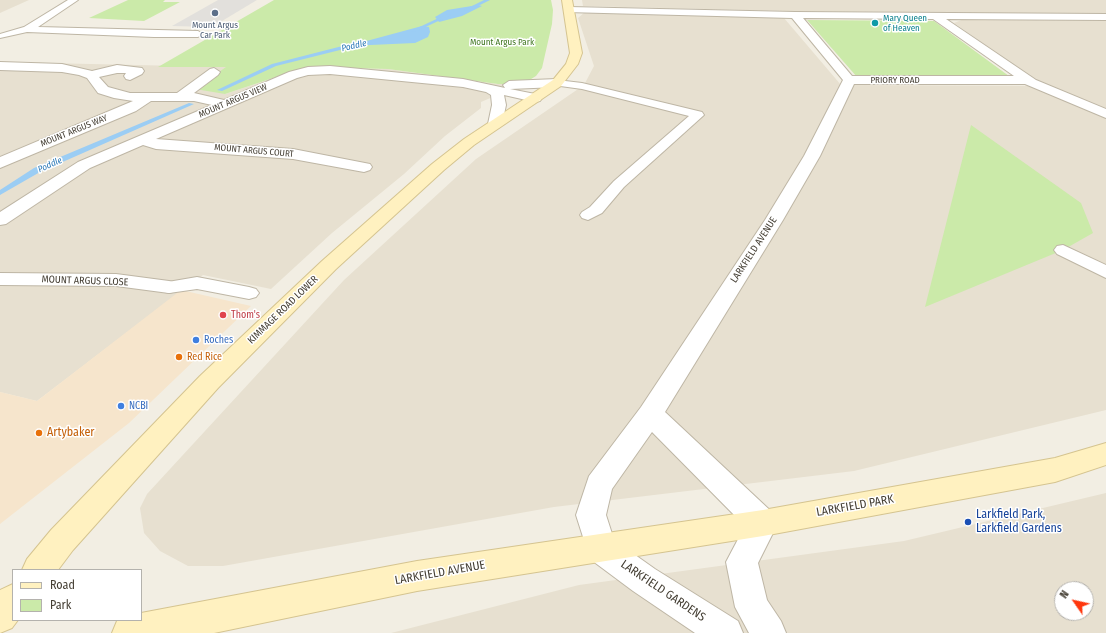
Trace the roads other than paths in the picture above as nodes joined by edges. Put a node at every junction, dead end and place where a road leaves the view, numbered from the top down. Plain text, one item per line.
1 (74, 0) edge
2 (568, 5) edge
3 (795, 15) junction
4 (935, 16) junction
5 (1106, 17) edge
6 (28, 29) junction
7 (197, 30) dead end
8 (3, 36) dead end
9 (3, 68) edge
10 (214, 72) dead end
11 (91, 75) junction
12 (130, 76) dead end
13 (849, 80) junction
14 (1026, 80) junction
15 (557, 83) junction
16 (488, 87) junction
17 (148, 97) junction
18 (180, 97) junction
19 (535, 98) junction
20 (218, 102) junction
21 (1106, 114) edge
22 (495, 124) junction
23 (143, 140) junction
24 (0, 163) edge
25 (364, 167) dead end
26 (588, 215) dead end
27 (0, 220) edge
28 (1063, 250) dead end
29 (1106, 272) edge
30 (0, 279) edge
31 (169, 287) joint
32 (249, 294) dead end
33 (650, 414) junction
34 (1106, 454) edge
35 (762, 523) junction
36 (601, 549) junction
37 (39, 569) edge
38 (12, 601) edge
39 (0, 616) edge
40 (128, 633) edge
41 (726, 633) edge
42 (769, 633) edge

1 - 6 lane
2 - 3 street
2 - 15 main road, KIMMAGE ROAD LOWER
3 - 4 street
3 - 13 street
4 - 5 street
4 - 14 street, PRIORY ROAD
6 - 7 lane
6 - 8 lane
9 - 11 street
10 - 18 street
11 - 12 street
11 - 17 street
13 - 14 street, PRIORY ROAD
13 - 33 street, LARKFIELD AVENUE
14 - 21 street, PRIORY ROAD
15 - 16 street
15 - 19 main road, KIMMAGE ROAD LOWER
15 - 26 lane
16 - 19 street, MOUNT ARGUS VIEW
16 - 20 street, MOUNT ARGUS VIEW
16 - 22 street
17 - 18 street
17 - 24 street, MOUNT ARGUS WAY
18 - 20 street
19 - 22 main road, KIMMAGE ROAD LOWER
20 - 23 street, MOUNT ARGUS VIEW
22 - 37 main road, KIMMAGE ROAD LOWER
23 - 25 street, MOUNT ARGUS COURT
23 - 27 street, MOUNT ARGUS VIEW
28 - 29 lane
30 - 31 street, MOUNT ARGUS CLOSE
31 - 32 lane
33 - 35 street
33 - 36 street, LARKFIELD AVENUE
34 - 35 main road, LARKFIELD PARK
35 - 36 main road, LARKFIELD PARK
35 - 42 street
36 - 40 main road, LARKFIELD AVENUE
36 - 41 street, LARKFIELD GARDENS
38 - 39 main road

